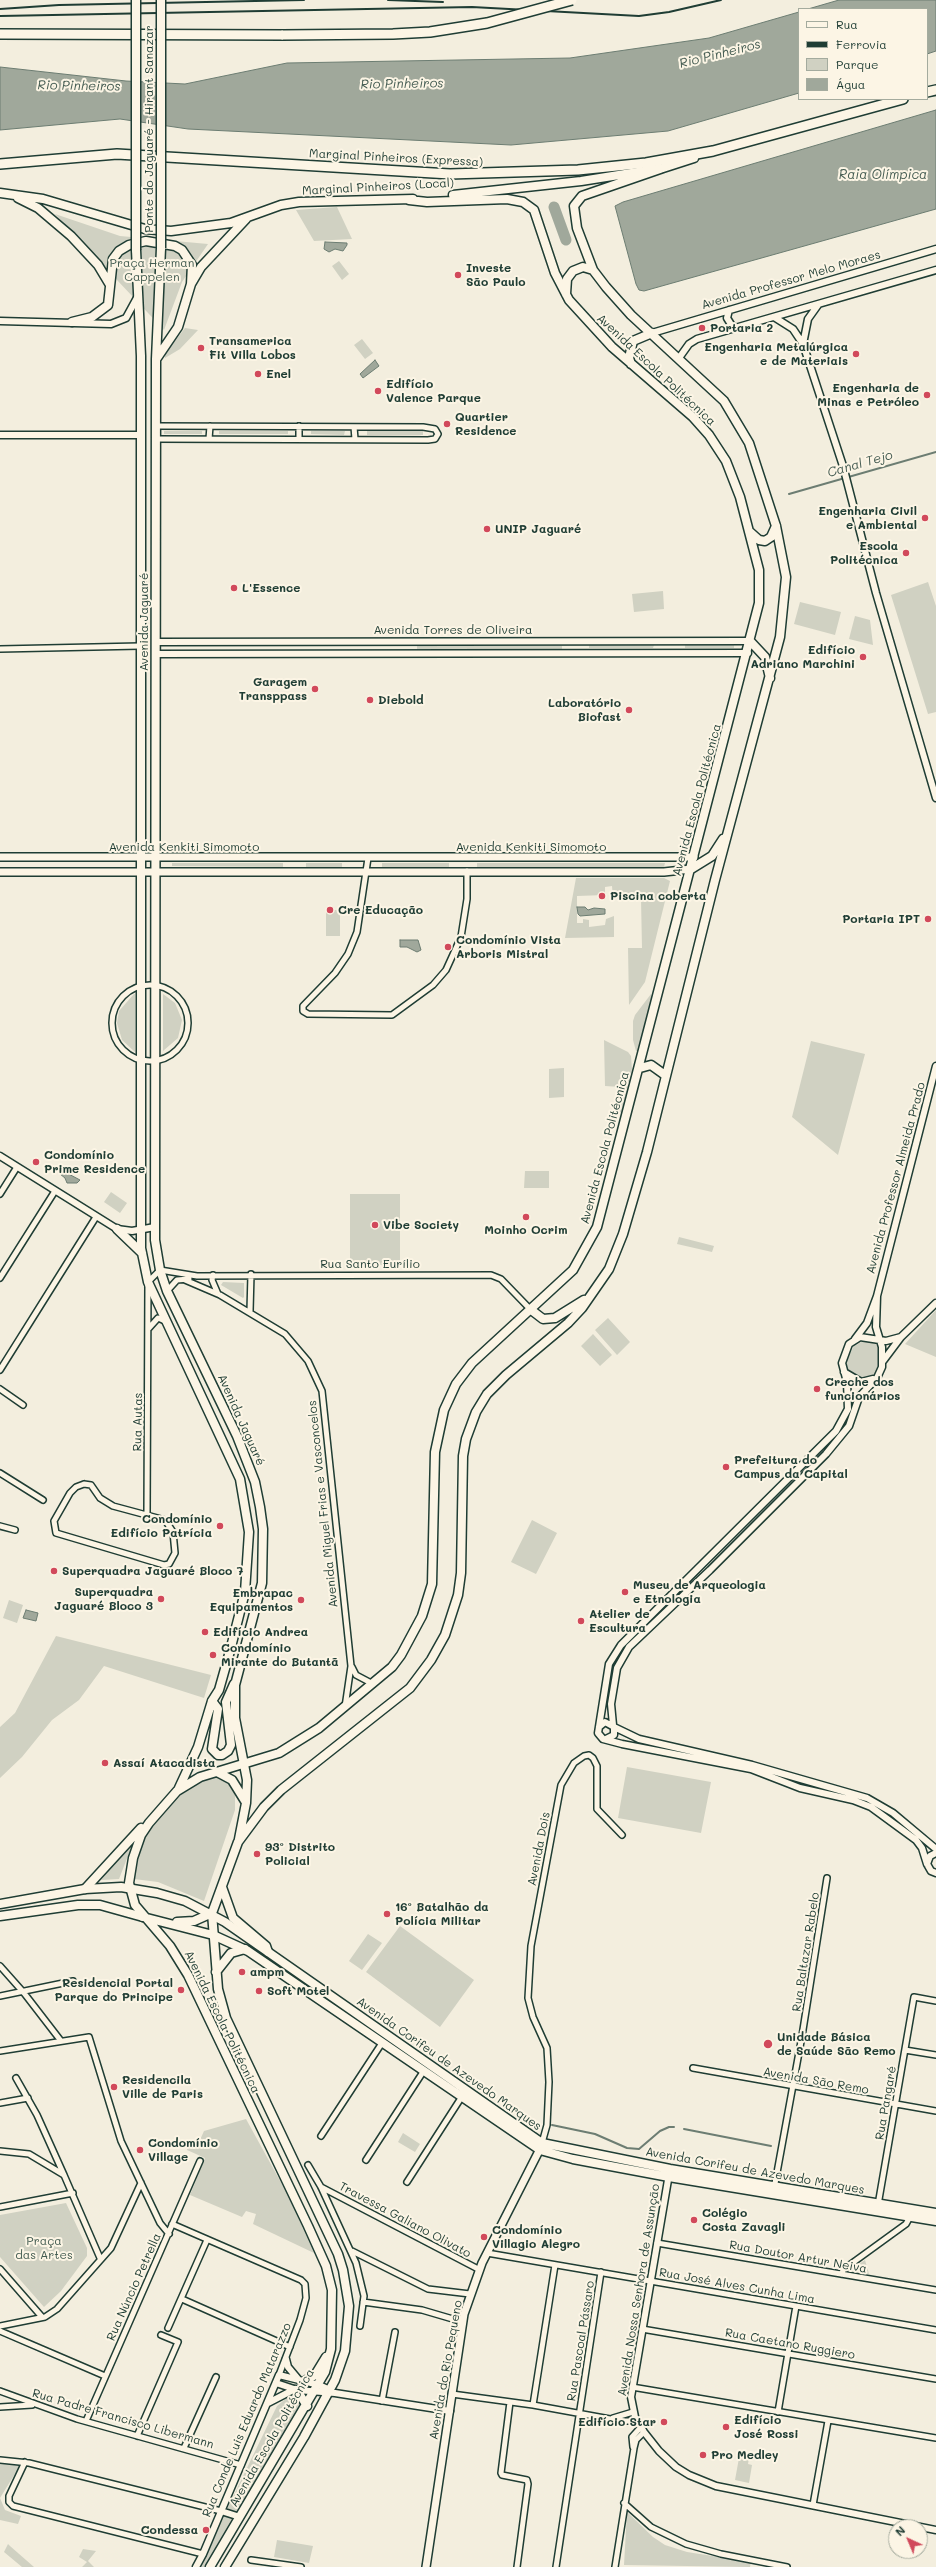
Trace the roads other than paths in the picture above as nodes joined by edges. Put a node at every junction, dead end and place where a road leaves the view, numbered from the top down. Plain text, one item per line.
1 (136, 0) edge
2 (161, 0) edge
3 (572, 0) edge
4 (0, 34) edge
5 (899, 100) edge
6 (713, 151) junction
7 (0, 164) edge
8 (663, 168) junction
9 (0, 193) edge
10 (10, 195) junction
11 (409, 200) junction
12 (246, 218) junction
13 (936, 249) edge
14 (161, 258) joint
15 (136, 263) joint
16 (593, 270) junction
17 (936, 270) edge
18 (191, 284) junction
19 (110, 286) junction
20 (566, 294) junction
21 (138, 295) junction
22 (818, 304) junction
23 (729, 310) junction
24 (774, 317) junction
25 (0, 321) edge
26 (72, 322) junction
27 (737, 328) junction
28 (652, 333) junction
29 (803, 344) junction
30 (679, 358) junction
31 (156, 359) junction
32 (631, 364) junction
33 (156, 426) junction
34 (210, 426) junction
35 (299, 426) junction
36 (354, 427) junction
37 (0, 435) edge
38 (140, 435) junction
39 (156, 439) junction
40 (209, 439) junction
41 (299, 439) junction
42 (355, 439) junction
43 (776, 526) junction
44 (748, 530) junction
45 (666, 641) junction
46 (750, 641) junction
47 (156, 642) junction
48 (302, 642) junction
49 (355, 642) junction
50 (407, 642) junction
51 (140, 646) junction
52 (0, 649) edge
53 (406, 653) junction
54 (666, 653) junction
55 (748, 653) junction
56 (156, 654) junction
57 (302, 654) junction
58 (354, 654) junction
59 (770, 681) junction
60 (936, 798) edge
61 (728, 830) junction
62 (0, 857) edge
63 (694, 857) junction
64 (141, 858) junction
65 (156, 858) junction
66 (294, 858) junction
67 (368, 858) junction
68 (531, 858) junction
69 (691, 869) junction
70 (468, 871) junction
71 (0, 872) edge
72 (141, 872) junction
73 (156, 872) junction
74 (294, 872) junction
75 (368, 872) junction
76 (532, 872) junction
77 (156, 985) junction
78 (141, 986) junction
79 (141, 1060) junction
80 (155, 1060) junction
81 (936, 1066) edge
82 (640, 1068) junction
83 (665, 1075) junction
84 (0, 1156) edge
85 (17, 1167) junction
86 (55, 1190) junction
87 (0, 1194) edge
88 (96, 1217) junction
89 (155, 1227) junction
90 (117, 1229) junction
91 (141, 1231) junction
92 (142, 1253) junction
93 (160, 1270) junction
94 (251, 1274) junction
95 (213, 1275) junction
96 (197, 1276) junction
97 (0, 1278) edge
98 (185, 1280) junction
99 (148, 1282) junction
100 (167, 1291) junction
101 (596, 1291) junction
102 (218, 1294) junction
103 (877, 1296) junction
104 (936, 1303) edge
105 (530, 1309) junction
106 (250, 1311) junction
107 (166, 1321) junction
108 (148, 1329) junction
109 (901, 1337) junction
110 (854, 1340) junction
111 (879, 1341) junction
112 (884, 1361) junction
113 (0, 1370) edge
114 (843, 1371) junction
115 (877, 1378) junction
116 (0, 1389) edge
117 (23, 1405) dead end
118 (0, 1473) edge
119 (43, 1500) dead end
120 (147, 1514) junction
121 (0, 1526) edge
122 (15, 1530) dead end
123 (710, 1556) junction
124 (705, 1562) junction
125 (719, 1562) junction
126 (710, 1570) junction
127 (351, 1666) junction
128 (235, 1683) junction
129 (374, 1684) junction
130 (212, 1701) junction
131 (344, 1708) junction
132 (614, 1726) junction
133 (599, 1728) junction
134 (606, 1739) junction
135 (244, 1764) junction
136 (218, 1772) junction
137 (177, 1791) junction
138 (246, 1804) junction
139 (622, 1835) dead end
140 (238, 1842) junction
141 (936, 1848) edge
142 (936, 1853) edge
143 (927, 1864) junction
144 (936, 1873) edge
145 (827, 1878) dead end
146 (222, 1886) junction
147 (129, 1888) junction
148 (85, 1889) junction
149 (0, 1904) edge
150 (212, 1913) junction
151 (0, 1916) edge
152 (143, 1917) junction
153 (168, 1922) junction
154 (213, 1935) junction
155 (245, 1949) junction
156 (268, 1952) junction
157 (0, 1966) edge
158 (216, 1972) junction
159 (73, 1981) dead end
160 (24, 1993) junction
161 (0, 1996) edge
162 (936, 2001) edge
163 (61, 2041) junction
164 (382, 2043) junction
165 (905, 2050) junction
166 (0, 2051) edge
167 (936, 2055) edge
168 (692, 2068) dead end
169 (423, 2072) junction
170 (16, 2078) dead end
171 (792, 2087) junction
172 (28, 2098) junction
173 (461, 2098) junction
174 (0, 2103) edge
175 (896, 2105) junction
176 (936, 2111) edge
177 (321, 2136) dead end
178 (541, 2147) junction
179 (0, 2151) edge
180 (366, 2160) dead end
181 (200, 2161) dead end
182 (308, 2165) dead end
183 (670, 2173) junction
184 (64, 2175) junction
185 (407, 2182) dead end
186 (141, 2183) junction
187 (321, 2187) junction
188 (774, 2190) junction
189 (73, 2194) junction
190 (0, 2207) edge
191 (878, 2208) junction
192 (911, 2213) junction
193 (936, 2213) edge
194 (936, 2221) edge
195 (172, 2224) junction
196 (169, 2234) junction
197 (207, 2240) junction
198 (657, 2243) junction
199 (352, 2251) junction
200 (487, 2253) junction
201 (100, 2258) junction
202 (554, 2265) junction
203 (0, 2269) edge
204 (480, 2270) junction
205 (601, 2272) junction
206 (841, 2274) junction
207 (650, 2281) junction
208 (936, 2290) edge
209 (470, 2294) junction
210 (182, 2299) junction
211 (363, 2302) junction
212 (796, 2306) junction
213 (42, 2317) junction
214 (463, 2322) junction
215 (0, 2326) edge
216 (360, 2326) dead end
217 (168, 2328) dead end
218 (642, 2329) junction
219 (936, 2330) edge
220 (0, 2331) edge
221 (395, 2332) dead end
222 (160, 2335) dead end
223 (332, 2343) junction
224 (290, 2347) junction
225 (788, 2354) junction
226 (286, 2359) junction
227 (279, 2375) junction
228 (105, 2376) junction
229 (216, 2376) dead end
230 (936, 2379) edge
231 (302, 2380) junction
232 (276, 2383) junction
233 (632, 2387) junction
234 (296, 2389) junction
235 (317, 2389) junction
236 (0, 2391) edge
237 (329, 2392) junction
238 (452, 2394) junction
239 (382, 2401) junction
240 (510, 2402) junction
241 (268, 2403) junction
242 (33, 2404) junction
243 (533, 2405) junction
244 (306, 2406) junction
245 (0, 2407) edge
246 (450, 2411) junction
247 (633, 2412) junction
248 (778, 2412) junction
249 (580, 2413) junction
250 (610, 2418) junction
251 (86, 2421) junction
252 (637, 2421) junction
253 (828, 2421) junction
254 (627, 2422) junction
255 (642, 2430) junction
256 (634, 2433) junction
257 (137, 2436) junction
258 (936, 2438) edge
259 (184, 2448) junction
260 (634, 2448) junction
261 (0, 2460) edge
262 (25, 2462) junction
263 (241, 2465) junction
264 (624, 2503) junction
265 (813, 2506) junction
266 (221, 2511) junction
267 (240, 2517) junction
268 (936, 2530) edge
269 (242, 2537) junction
270 (203, 2554) junction
271 (251, 2560) dead end
272 (773, 2565) junction
273 (294, 2566) edge
274 (196, 2567) edge
275 (210, 2567) edge
276 (225, 2567) edge
277 (301, 2567) edge
278 (426, 2567) edge
279 (517, 2567) edge
280 (556, 2567) edge
281 (615, 2567) edge
282 (766, 2567) edge
283 (787, 2567) edge

1 - 15 main road, Ponte do Jaguaré - Hirant Sanazar, bridge
2 - 14 main road, Ponte do Jaguaré - Hirant Sanazar, bridge
3 - 4 highway, bridge
5 - 6 highway, Marginal Pinheiros (Expressa)
6 - 7 highway, Marginal Pinheiros (Expressa)
6 - 8 main road, Marginal Pinheiros (Local)
8 - 11 main road, Marginal Pinheiros (Local)
8 - 16 main road, Avenida Escola Politécnica
9 - 10 main road, Marginal Pinheiros (Local)
10 - 12 main road, Marginal Pinheiros (Local)
10 - 19 main road
11 - 12 main road, Marginal Pinheiros (Local)
11 - 20 main road, Avenida Escola Politécnica
12 - 18 main road
13 - 23 street, Avenida Professor Melo Moraes
14 - 31 main road, Avenida Jaguaré
15 - 21 main road, Avenida Jaguaré
16 - 20 main road
16 - 28 main road, Avenida Escola Politécnica
17 - 22 street
18 - 19 main road
18 - 31 main road
19 - 26 main road
20 - 32 main road, Avenida Escola Politécnica
21 - 26 street
21 - 38 main road, Avenida Jaguaré
22 - 24 street
22 - 29 street
23 - 27 street
23 - 28 street, Avenida Professor Melo Moraes
24 - 27 street
24 - 29 street
25 - 26 street
27 - 30 street
28 - 30 main road, Avenida Escola Politécnica
28 - 32 main road
29 - 60 street
30 - 43 main road, Avenida Escola Politécnica
31 - 33 main road, Avenida Jaguaré
32 - 44 main road, Avenida Escola Politécnica
33 - 34 street
33 - 39 main road, Avenida Jaguaré
34 - 35 street
34 - 40 street
35 - 36 street
35 - 41 street
36 - 42 street
36 - 42 street
37 - 38 street
38 - 51 main road, Avenida Jaguaré
39 - 40 street
39 - 47 main road, Avenida Jaguaré
40 - 41 street
41 - 42 street
43 - 44 main road
43 - 59 main road, Avenida Escola Politécnica
44 - 46 main road, Avenida Escola Politécnica
45 - 46 street, Avenida Torres de Oliveira
45 - 50 street, Avenida Torres de Oliveira
45 - 54 street
46 - 55 main road, Avenida Escola Politécnica
46 - 59 main road
47 - 48 street, Avenida Torres de Oliveira
47 - 56 main road, Avenida Jaguaré
48 - 49 street, Avenida Torres de Oliveira
48 - 57 street
49 - 50 street, Avenida Torres de Oliveira
49 - 58 street
50 - 53 street
51 - 52 street
51 - 64 main road, Avenida Jaguaré
53 - 54 street, Avenida Torres de Oliveira
53 - 58 street, Avenida Torres de Oliveira
54 - 55 street, Avenida Torres de Oliveira
55 - 63 main road, Avenida Escola Politécnica
56 - 57 street, Avenida Torres de Oliveira
56 - 65 main road, Avenida Jaguaré
57 - 58 street, Avenida Torres de Oliveira
59 - 61 main road, Avenida Escola Politécnica
61 - 69 main road
61 - 83 main road, Avenida Escola Politécnica
62 - 64 main road, Avenida Kenkiti Simomoto
63 - 68 main road, Avenida Kenkiti Simomoto
63 - 69 main road, Avenida Escola Politécnica
64 - 65 main road, Avenida Kenkiti Simomoto
64 - 72 main road, Avenida Jaguaré
65 - 66 main road, Avenida Kenkiti Simomoto
65 - 73 main road, Avenida Jaguaré
66 - 67 main road, Avenida Kenkiti Simomoto
66 - 74 main road
67 - 68 main road, Avenida Kenkiti Simomoto
67 - 75 street
68 - 76 main road
69 - 76 main road, Avenida Kenkiti Simomoto
69 - 82 main road, Avenida Escola Politécnica
70 - 75 main road, Avenida Kenkiti Simomoto
70 - 75 street
70 - 76 main road, Avenida Kenkiti Simomoto
71 - 72 main road, Avenida Kenkiti Simomoto
72 - 73 main road, Avenida Kenkiti Simomoto
72 - 78 main road, Avenida Jaguaré
73 - 74 main road, Avenida Kenkiti Simomoto
73 - 77 main road, Avenida Jaguaré
74 - 75 main road, Avenida Kenkiti Simomoto
77 - 78 street
77 - 80 main road, Avenida Jaguaré
77 - 80 street
78 - 79 main road, Avenida Jaguaré
78 - 79 street
79 - 80 street
79 - 91 main road, Avenida Jaguaré
80 - 89 main road, Avenida Jaguaré
81 - 103 street, Avenida Professor Almeida Prado
82 - 83 main road
82 - 105 main road, Avenida Escola Politécnica
83 - 101 main road, Avenida Escola Politécnica
84 - 85 street
85 - 86 street
85 - 87 street
86 - 88 street
86 - 97 street
88 - 90 street
88 - 113 street
89 - 91 street
89 - 93 main road, Avenida Jaguaré
90 - 91 street
90 - 92 main road
91 - 92 main road, Avenida Jaguaré
92 - 99 main road, Avenida Jaguaré
93 - 96 street, Rua Santo Eurílio
93 - 99 street
93 - 100 main road, Avenida Jaguaré
94 - 95 street, Rua Santo Eurílio
94 - 105 street, Rua Santo Eurílio
94 - 106 street
95 - 96 street, Rua Santo Eurílio
95 - 102 street
96 - 98 street, Rua Santo Eurílio
98 - 100 street, Rua Santo Eurílio
98 - 102 street, Avenida Miguel Frias e Vasconcelos
99 - 107 main road, Avenida Jaguaré
99 - 108 street, Rua Autas
100 - 128 main road, Avenida Jaguaré
101 - 105 main road
101 - 140 main road, Avenida Escola Politécnica
102 - 106 street, Avenida Miguel Frias e Vasconcelos
103 - 110 street, Avenida Professor Almeida Prado
103 - 111 street, Avenida Professor Almeida Prado
104 - 109 street
105 - 129 main road, Avenida Escola Politécnica
106 - 127 street, Avenida Miguel Frias e Vasconcelos
107 - 108 street
107 - 130 main road, Avenida Jaguaré
108 - 120 street, Rua Autas
109 - 111 street
109 - 112 street
110 - 111 street
110 - 114 street
111 - 112 street
112 - 115 street
114 - 115 street
114 - 123 street
115 - 125 street
116 - 117 street
118 - 119 street
120 - 120 street
121 - 122 street
123 - 124 street
123 - 125 street
124 - 126 street
124 - 133 street
125 - 126 street
126 - 132 street
127 - 129 street
127 - 131 street, Avenida Miguel Frias e Vasconcelos
128 - 130 main road
128 - 135 main road, Avenida Jaguaré
129 - 131 main road, Avenida Escola Politécnica
130 - 137 main road, Avenida Jaguaré
131 - 135 main road, Avenida Escola Politécnica
132 - 133 street
132 - 134 street
132 - 141 street
133 - 134 street
134 - 143 street
135 - 136 main road, Avenida Escola Politécnica
135 - 138 main road, Avenida Jaguaré
136 - 137 main road, Avenida Escola Politécnica
136 - 138 main road
137 - 147 main road, Avenida Escola Politécnica
137 - 148 main road
138 - 140 main road, Avenida Jaguaré
139 - 178 street, Avenida Dois
140 - 146 main road, Avenida Escola Politécnica
142 - 143 street
143 - 144 street
145 - 171 street, Rua Baltazar Rabelo
146 - 150 main road, Avenida Escola Politécnica
146 - 156 main road
147 - 148 main road, Avenida Corifeu de Azevedo Marques
147 - 150 main road, Avenida Corifeu de Azevedo Marques
147 - 152 main road, Avenida Escola Politécnica
148 - 149 main road, Avenida Corifeu de Azevedo Marques
150 - 153 main road
150 - 154 main road, Avenida Escola Politécnica
150 - 156 main road, Avenida Corifeu de Azevedo Marques
151 - 152 main road, Avenida Corifeu de Azevedo Marques
152 - 153 main road, Avenida Corifeu de Azevedo Marques
152 - 223 main road, Avenida Escola Politécnica
153 - 154 main road, Avenida Corifeu de Azevedo Marques
154 - 155 main road, Avenida Corifeu de Azevedo Marques
154 - 158 main road, Avenida Escola Politécnica
155 - 158 main road
155 - 164 main road, Avenida Corifeu de Azevedo Marques
156 - 178 main road, Avenida Corifeu de Azevedo Marques
157 - 160 street
158 - 237 main road, Avenida Escola Politécnica
159 - 160 street
160 - 161 street
160 - 163 street
162 - 165 street, Rua Pangaré
163 - 166 street
163 - 186 street
164 - 169 main road, Avenida Corifeu de Azevedo Marques
164 - 177 street
165 - 167 street
165 - 175 street, Rua Pangaré
168 - 171 street, Avenida São Remo
169 - 173 main road, Avenida Corifeu de Azevedo Marques
169 - 180 street
170 - 172 street
171 - 175 street, Avenida São Remo
171 - 188 street, Rua Baltazar Rabelo
172 - 174 street
172 - 184 street
173 - 178 main road, Avenida Corifeu de Azevedo Marques
173 - 185 street
175 - 176 street, Avenida São Remo
175 - 191 street, Rua Pangaré
178 - 183 main road, Avenida Corifeu de Azevedo Marques
178 - 200 main road, Avenida do Rio Pequeno
179 - 184 street
181 - 195 street, Rua Núncio Petrella
182 - 187 street
183 - 188 main road, Avenida Corifeu de Azevedo Marques
183 - 198 street, Avenida Nossa Senhora de Assunção
184 - 189 street
186 - 196 street
186 - 201 street
187 - 199 street
187 - 204 street, Travessa Galiano Olivato
188 - 191 main road, Avenida Corifeu de Azevedo Marques
189 - 190 street
189 - 201 street
191 - 192 main road, Avenida Corifeu de Azevedo Marques
192 - 193 main road, Avenida Corifeu de Azevedo Marques
192 - 194 main road, Avenida Corifeu de Azevedo Marques
192 - 206 street
195 - 196 street, Rua Núncio Petrella
195 - 197 street
196 - 228 street, Rua Núncio Petrella
197 - 210 street
197 - 224 street, Rua Conde Luis Eduardo Matarazzo
198 - 206 street, Rua Doutor Artur Neiva
198 - 207 street, Avenida Nossa Senhora de Assunção
199 - 209 street
199 - 211 street
200 - 202 street, Rua José Alves Cunha Lima
200 - 204 main road, Avenida do Rio Pequeno
201 - 213 street
202 - 205 street, Rua José Alves Cunha Lima
202 - 243 street
203 - 213 street
204 - 209 main road, Avenida do Rio Pequeno
205 - 207 street, Rua José Alves Cunha Lima
205 - 249 street, Rua Pascoal Pássaro
206 - 208 street, Rua Doutor Artur Neiva
207 - 212 street, Rua José Alves Cunha Lima
207 - 218 street, Avenida Nossa Senhora de Assunção
209 - 214 main road, Avenida do Rio Pequeno
210 - 217 street
210 - 224 street
211 - 214 street
211 - 216 street
212 - 219 street, Rua José Alves Cunha Lima
212 - 225 street
213 - 215 street
214 - 238 main road, Avenida do Rio Pequeno
218 - 225 street, Rua Caetano Ruggiero
218 - 233 street, Avenida Nossa Senhora de Assunção
220 - 228 street
221 - 239 street
222 - 257 street
223 - 231 main road
223 - 235 main road, Avenida Escola Politécnica
224 - 226 street, Rua Conde Luis Eduardo Matarazzo
225 - 230 street, Rua Caetano Ruggiero
225 - 248 street
226 - 227 street, Rua Conde Luis Eduardo Matarazzo
226 - 231 street
227 - 231 street
227 - 232 street, Rua Conde Luis Eduardo Matarazzo
228 - 251 street, Rua Núncio Petrella
229 - 259 street
231 - 235 street
232 - 234 street
232 - 241 street, Rua Conde Luis Eduardo Matarazzo
233 - 247 street, Avenida Nossa Senhora de Assunção
233 - 248 street
234 - 235 street
234 - 241 street
234 - 244 main road
235 - 237 street
235 - 244 main road, Avenida Escola Politécnica
236 - 242 street, Rua Padre Francisco Libermann
237 - 239 street
237 - 269 main road, Avenida Escola Politécnica
238 - 240 street
238 - 246 main road, Avenida do Rio Pequeno
239 - 246 street
240 - 243 street
240 - 279 street
241 - 263 street, Rua Conde Luis Eduardo Matarazzo
242 - 245 street
242 - 251 street, Rua Padre Francisco Libermann
243 - 249 street
244 - 267 main road, Avenida Escola Politécnica
246 - 278 main road, Avenida do Rio Pequeno
247 - 250 street
247 - 252 street, Avenida Nossa Senhora de Assunção
248 - 253 street
249 - 250 street
249 - 280 street, Rua Pascoal Pássaro
250 - 254 street
251 - 257 street, Rua Padre Francisco Libermann
252 - 254 street
252 - 255 street, Avenida Nossa Senhora de Assunção
253 - 258 street
253 - 265 street
254 - 256 street
255 - 256 street
255 - 260 street
255 - 265 street, Avenida Nossa Senhora de Assunção
256 - 260 street
257 - 259 street, Rua Padre Francisco Libermann
259 - 263 street, Rua Padre Francisco Libermann
260 - 264 street
261 - 262 street
262 - 266 street
262 - 270 street
263 - 266 street, Rua Conde Luis Eduardo Matarazzo
264 - 272 street
264 - 281 street
265 - 268 street, Avenida Nossa Senhora de Assunção
266 - 267 street
266 - 270 street, Rua Conde Luis Eduardo Matarazzo
267 - 269 main road
267 - 275 main road, Avenida Escola Politécnica
269 - 276 main road, Avenida Escola Politécnica
270 - 274 street, Rua Conde Luis Eduardo Matarazzo
271 - 273 street
272 - 282 street
272 - 283 street
273 - 277 street

